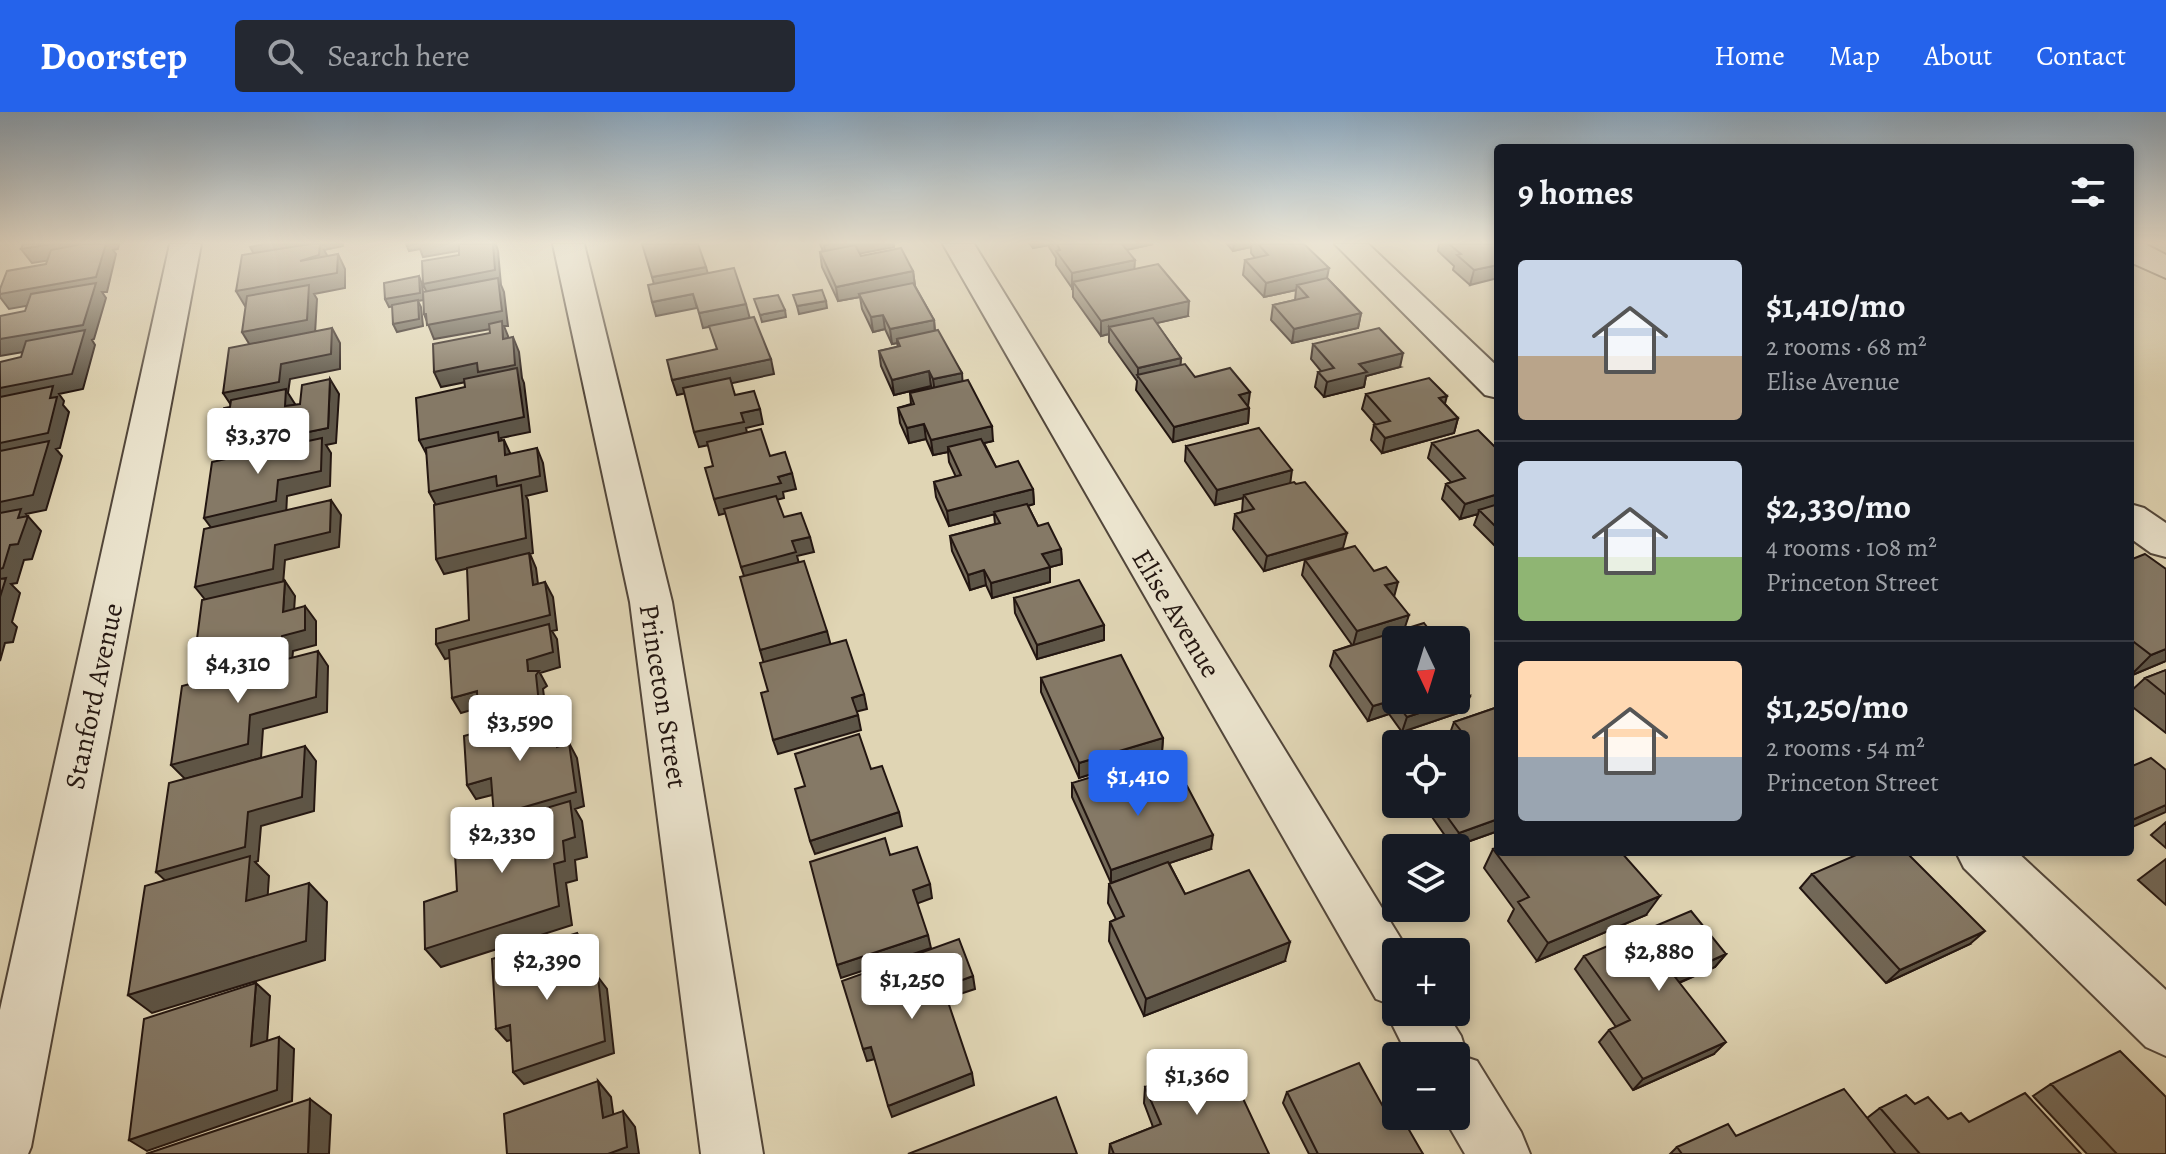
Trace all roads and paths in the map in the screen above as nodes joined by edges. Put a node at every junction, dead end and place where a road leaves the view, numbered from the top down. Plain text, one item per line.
1 (176, 293) edge
2 (578, 293) edge
3 (987, 293) edge
4 (1400, 293) edge
5 (1494, 383) edge
6 (2134, 521) edge
7 (2166, 543) edge
8 (1986, 856) edge
9 (1382, 957) edge
10 (2166, 1028) edge
11 (1470, 1105) edge
12 (0, 1147) edge
13 (732, 1154) edge
14 (1499, 1154) edge

1 - 12 street, Stanford Avenue
2 - 13 street, Princeton Street
3 - 9 street, Elise Avenue
4 - 5 street
6 - 7 street
8 - 10 street
11 - 14 street

